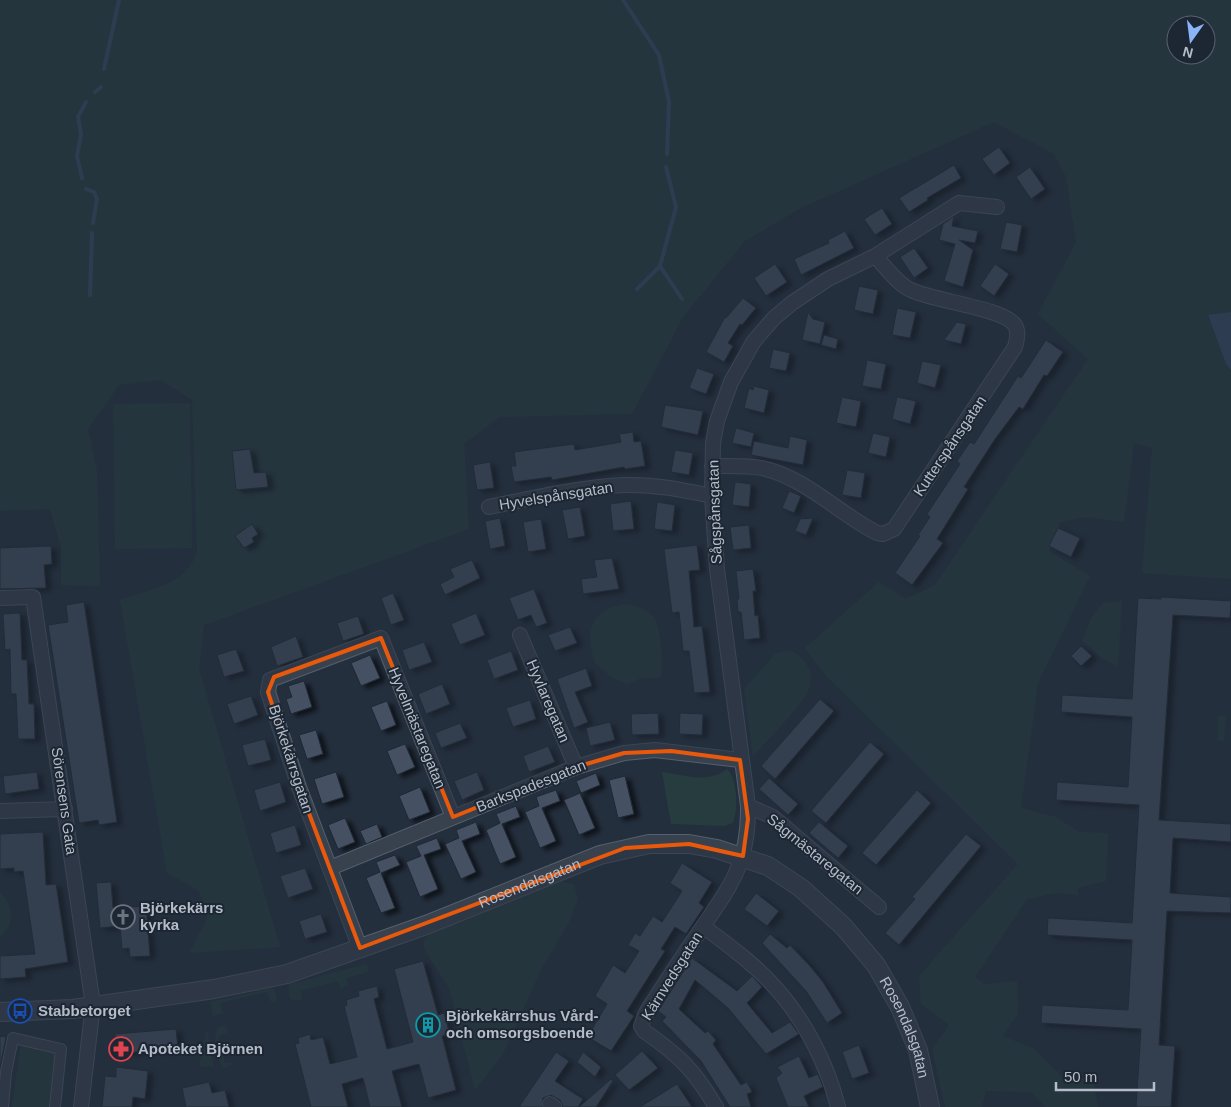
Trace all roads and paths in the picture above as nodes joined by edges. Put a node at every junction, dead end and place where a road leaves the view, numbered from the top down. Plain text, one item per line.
1 (997, 207) dead end
2 (876, 256) junction
3 (712, 466) junction
4 (712, 496) junction
5 (489, 507) dead end
6 (0, 598) edge
7 (520, 635) dead end
8 (381, 638) joint
9 (740, 760) junction
10 (576, 767) junction
11 (748, 806) junction
12 (66, 809) junction
13 (0, 812) edge
14 (453, 817) junction
15 (743, 856) junction
16 (330, 868) junction
17 (879, 907) dead end
18 (703, 926) junction
19 (360, 948) junction
20 (93, 1006) junction
21 (0, 1012) edge
22 (3, 1107) edge
23 (55, 1107) edge
24 (82, 1107) edge
25 (716, 1107) edge
26 (838, 1107) edge
27 (930, 1107) edge

1 - 2 street, Sågspånsgatan
2 - 3 street, Sågspånsgatan
2 - 3 street, Kutterspånsgatan
3 - 4 street, Sågspånsgatan
4 - 5 street, Hyvelspånsgatan
4 - 9 street, Sågspånsgatan
6 - 12 street, Sörensens Gata
7 - 10 street, Hyvlaregatan
8 - 14 street, Hyvelmästaregatan
8 - 16 street, Björkekärrsgatan
9 - 10 street, Barkspadesgatan
9 - 11 street, Sågspånsgatan
10 - 14 street, Barkspadesgatan
11 - 15 street, Sågspånsgatan
11 - 17 street, Sågmästaregatan
12 - 13 street
12 - 20 street, Sörensens Gata
14 - 16 street, Barkspadesgatan
15 - 18 street, Kärnvedsgatan
15 - 19 street, Rosendalsgatan
15 - 27 street, Rosendalsgatan
16 - 19 street, Björkekärrsgatan
18 - 25 street, Kärnvedsgatan
18 - 26 street
19 - 20 street, Rosendalsgatan
20 - 21 street, Rosendalsgatan
20 - 24 street, Sörensens Gata
22 - 23 street

